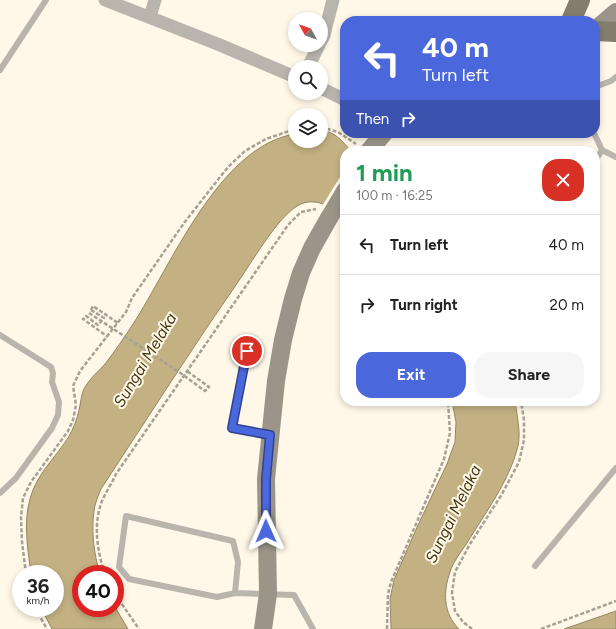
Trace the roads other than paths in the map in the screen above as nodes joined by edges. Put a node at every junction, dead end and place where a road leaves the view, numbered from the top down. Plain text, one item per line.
1 (46, 0) edge
2 (105, 0) edge
3 (155, 0) edge
4 (333, 0) edge
5 (580, 0) edge
6 (616, 12) edge
7 (572, 16) edge
8 (150, 17) junction
9 (328, 19) edge
10 (600, 26) edge
11 (600, 30) edge
12 (616, 32) edge
13 (0, 70) edge
14 (288, 74) edge
15 (616, 77) edge
16 (611, 81) junction
17 (600, 85) edge
18 (616, 86) edge
19 (328, 91) edge
20 (340, 97) edge
21 (378, 138) edge
22 (596, 138) edge
23 (369, 146) edge
24 (602, 150) junction
25 (600, 153) edge
26 (616, 157) edge
27 (340, 196) edge
28 (0, 335) edge
29 (247, 351) dead end
30 (270, 435) junction
31 (616, 468) edge
32 (0, 493) edge
33 (535, 566) dead end
34 (235, 593) junction
35 (268, 594) junction
36 (263, 629) edge
37 (313, 629) edge

1 - 13 lane
2 - 8 street
3 - 8 street
4 - 9 street
5 - 7 main road
6 - 10 street
8 - 14 street
11 - 12 main road
15 - 16 lane
16 - 17 lane
16 - 18 lane
19 - 20 street
21 - 23 street
22 - 24 lane
24 - 25 lane
24 - 26 lane
27 - 30 street, bridge
28 - 32 lane
29 - 30 lane
30 - 35 street
31 - 33 lane
34 - 34 lane
34 - 35 lane
35 - 36 street
35 - 37 lane

